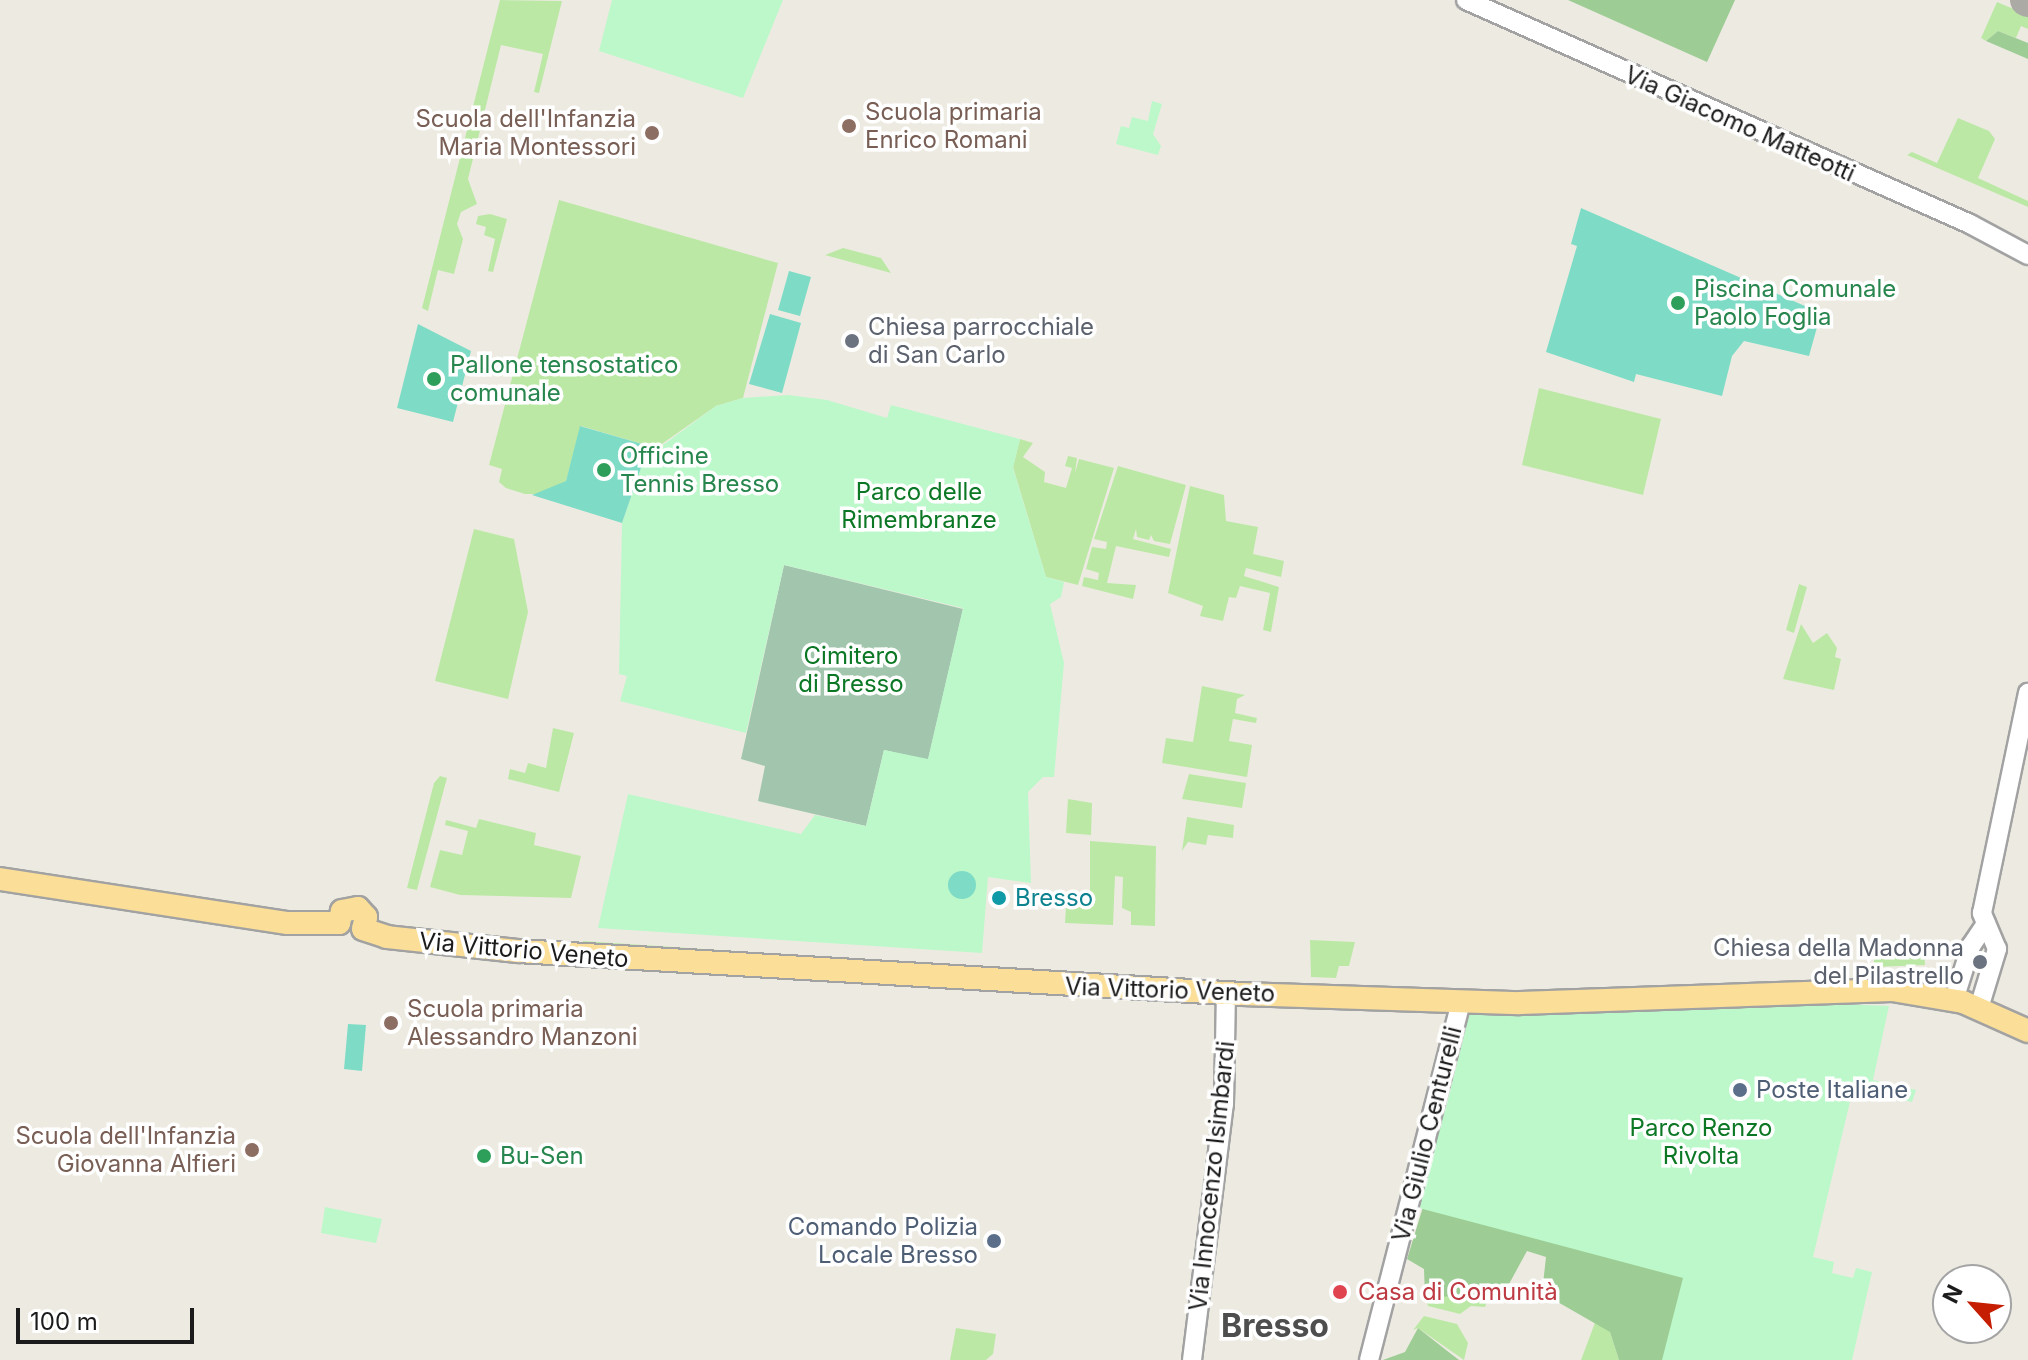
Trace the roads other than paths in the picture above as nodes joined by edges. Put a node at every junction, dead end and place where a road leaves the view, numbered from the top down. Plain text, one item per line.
1 (1466, 0) edge
2 (2024, 249) edge
3 (2028, 693) edge
4 (0, 879) edge
5 (1986, 924) junction
6 (1226, 992) junction
7 (1954, 1000) junction
8 (1461, 1001) junction
9 (1979, 1008) junction
10 (2028, 1031) edge
11 (1192, 1360) edge
12 (1369, 1360) edge

1 - 2 street, Via Giacomo Matteotti
3 - 5 street
4 - 6 main road, Via Vittorio Veneto
5 - 7 street
5 - 9 street
6 - 8 main road, Via Vittorio Veneto
6 - 11 street, Via Innocenzo Isimbardi
7 - 8 main road, Via Vittorio Veneto
7 - 9 main road, Via Vittorio Veneto
8 - 12 street, Via Giulio Centurelli
9 - 10 main road, Via Vittorio Veneto

